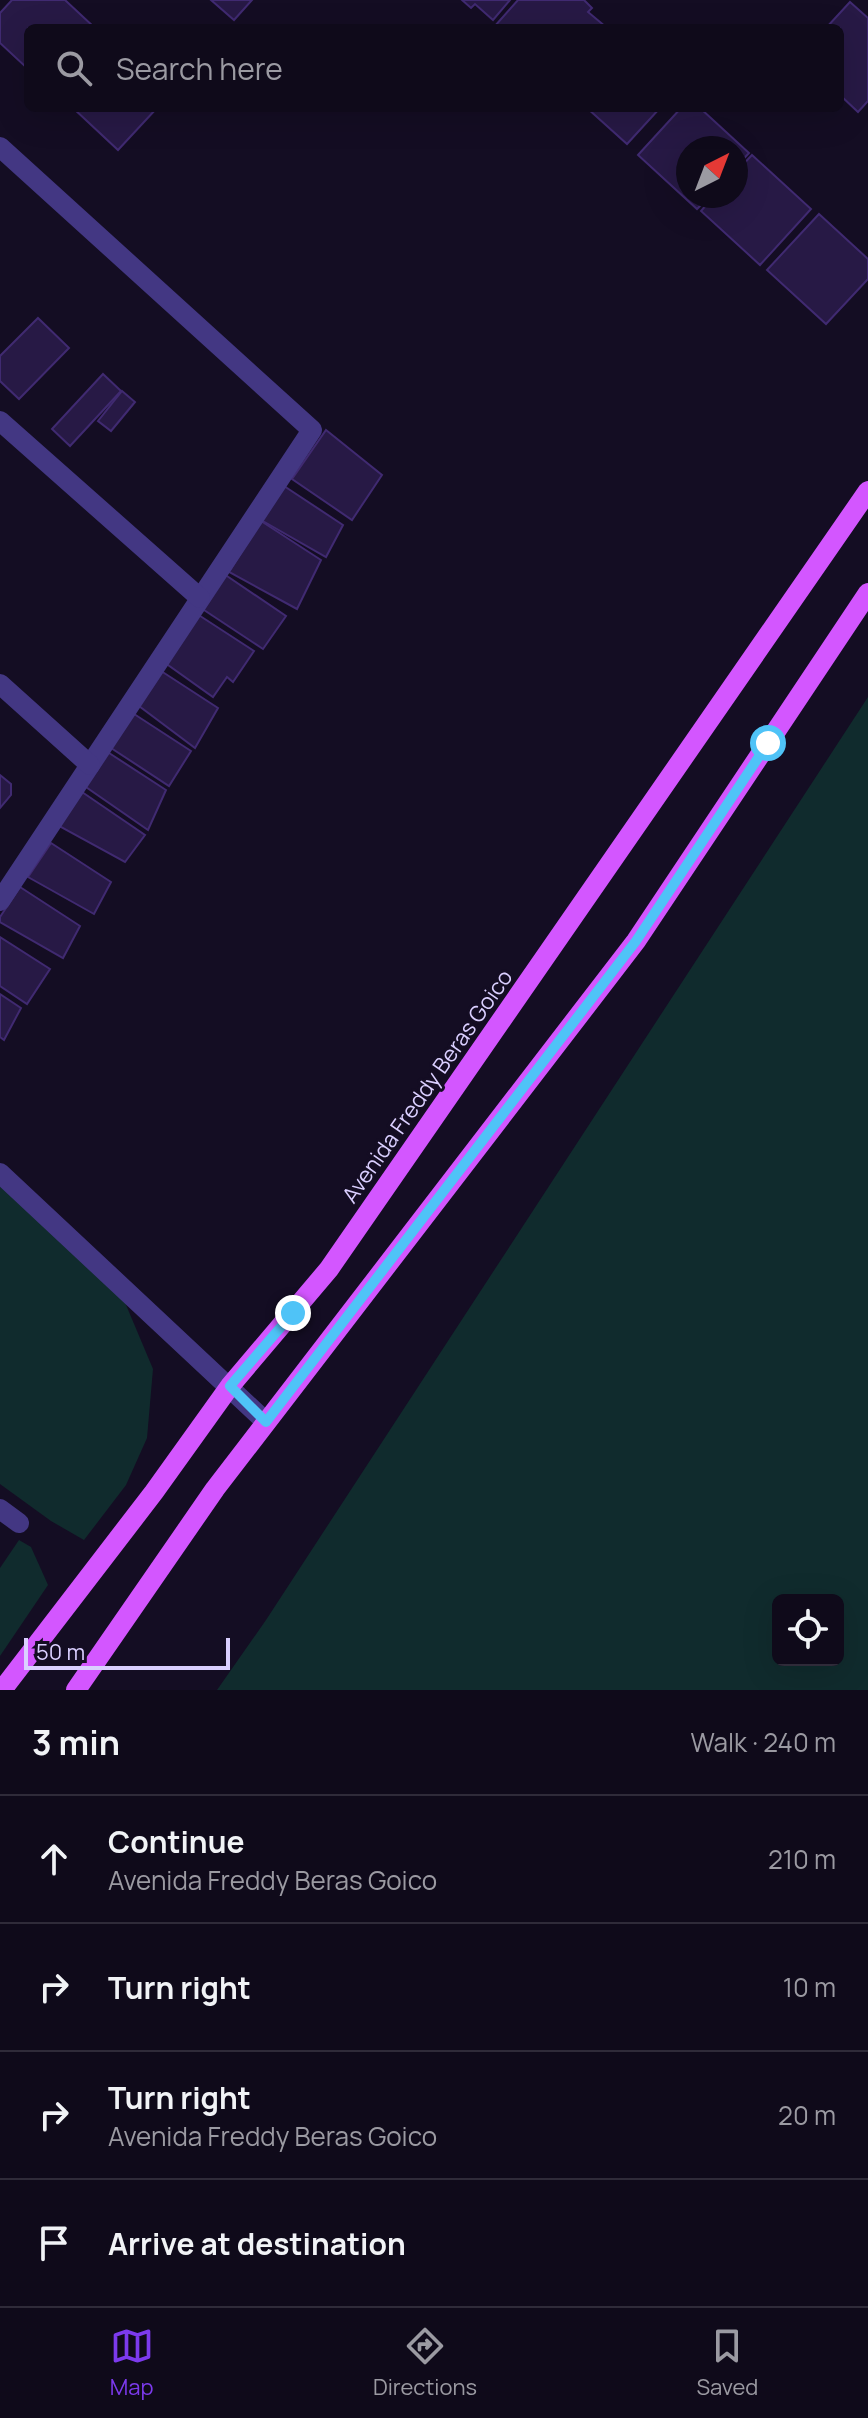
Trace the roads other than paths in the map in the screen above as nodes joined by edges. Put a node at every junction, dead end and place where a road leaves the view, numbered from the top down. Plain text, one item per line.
1 (0, 147) edge
2 (0, 421) edge
3 (868, 491) edge
4 (868, 593) edge
5 (200, 598) junction
6 (0, 684) edge
7 (90, 765) junction
8 (0, 901) edge
9 (0, 1173) edge
10 (230, 1386) junction
11 (266, 1422) junction
12 (0, 1509) edge
13 (19, 1523) dead end
14 (2, 1690) edge
15 (76, 1690) edge

1 - 5 street
2 - 5 street
3 - 10 main road, Avenida Freddy Beras Goico
4 - 11 main road
5 - 7 street
6 - 7 street
7 - 8 street
9 - 10 street
10 - 11 street
10 - 14 main road, Avenida Freddy Beras Goico
11 - 15 main road
12 - 13 street

